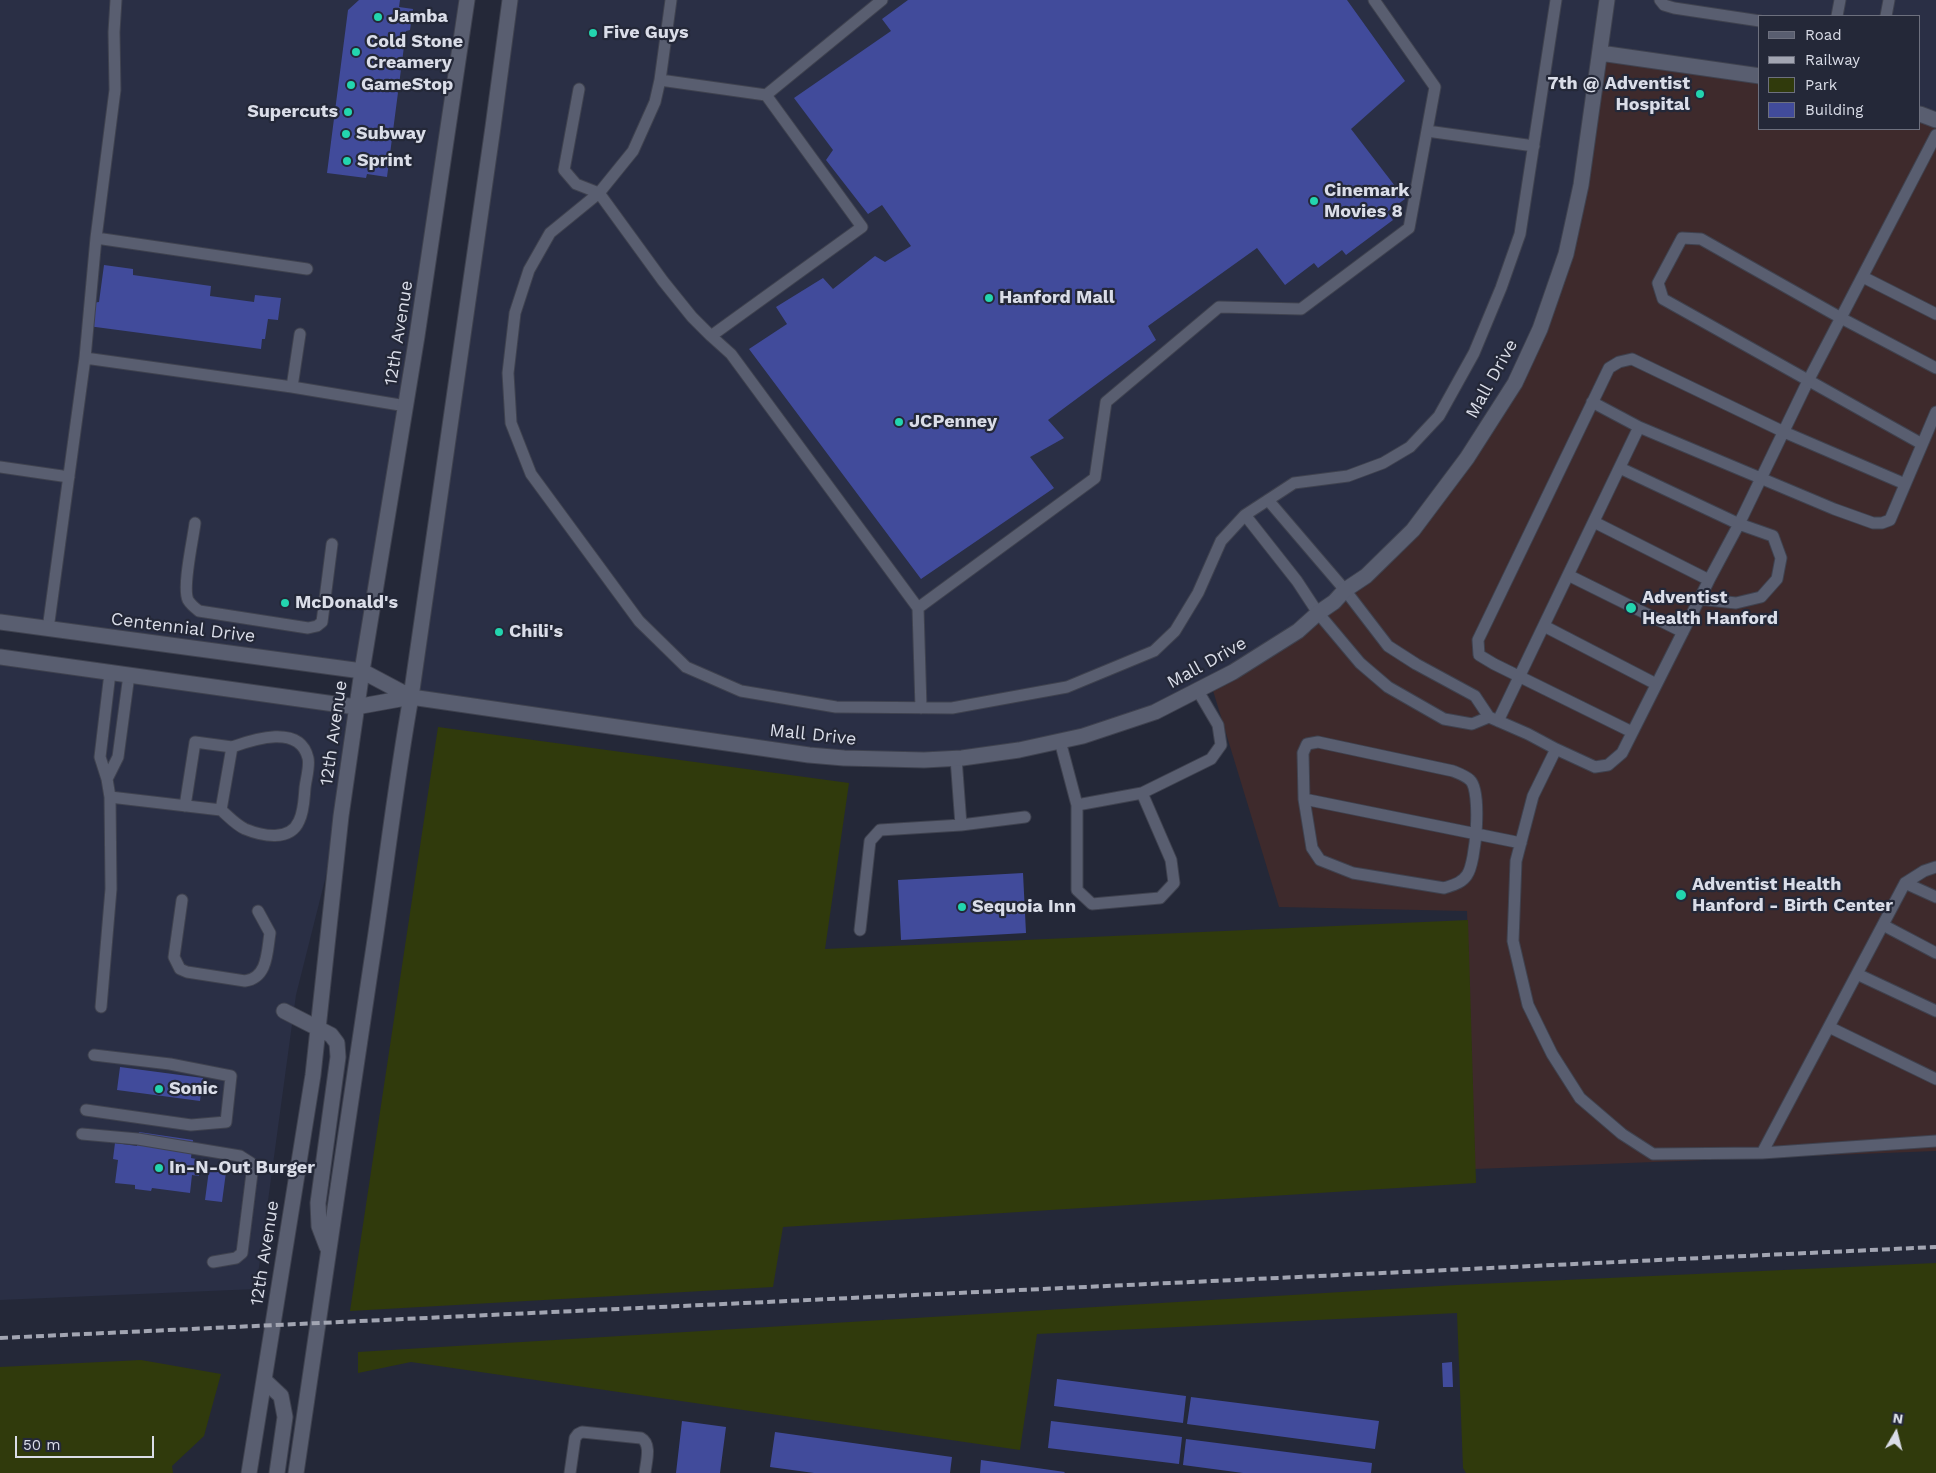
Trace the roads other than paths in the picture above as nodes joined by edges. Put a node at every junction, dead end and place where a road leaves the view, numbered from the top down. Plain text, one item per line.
1 (116, 0) edge
2 (467, 0) edge
3 (510, 0) edge
4 (671, 0) edge
5 (882, 0) edge
6 (1374, 0) edge
7 (1556, 0) edge
8 (1607, 0) edge
9 (1660, 0) edge
10 (1840, 0) edge
11 (1889, 0) edge
12 (1838, 15) edge
13 (1886, 15) edge
14 (1758, 21) edge
15 (1600, 53) junction
16 (1758, 76) edge
17 (660, 80) junction
18 (579, 90) dead end
19 (766, 95) junction
20 (1921, 114) edge
21 (1936, 120) edge
22 (1427, 131) junction
23 (1936, 136) edge
24 (1534, 146) junction
25 (599, 193) junction
26 (96, 238) junction
27 (307, 269) dead end
28 (1863, 278) junction
29 (1936, 314) edge
30 (1841, 318) junction
31 (300, 334) dead end
32 (711, 336) junction
33 (85, 358) junction
34 (1936, 368) edge
35 (1808, 381) junction
36 (292, 387) junction
37 (1592, 402) junction
38 (406, 406) junction
39 (1936, 412) edge
40 (1639, 427) junction
41 (1784, 432) junction
42 (1922, 444) junction
43 (0, 467) edge
44 (1620, 468) junction
45 (69, 477) junction
46 (1761, 477) junction
47 (1905, 484) junction
48 (1268, 500) junction
49 (1245, 515) junction
50 (1594, 522) junction
51 (195, 523) dead end
52 (1739, 524) junction
53 (332, 544) dead end
54 (1568, 575) junction
55 (1709, 580) junction
56 (1345, 590) junction
57 (1699, 599) junction
58 (918, 608) junction
59 (1318, 613) junction
60 (0, 622) edge
61 (1544, 626) junction
62 (48, 629) junction
63 (1683, 632) junction
64 (0, 657) edge
65 (362, 671) junction
66 (110, 673) junction
67 (129, 675) junction
68 (1519, 677) junction
69 (1656, 684) junction
70 (1198, 691) junction
71 (411, 697) junction
72 (356, 707) junction
73 (920, 708) junction
74 (1494, 719) junction
75 (1632, 732) junction
76 (1060, 742) junction
77 (232, 747) junction
78 (1556, 749) junction
79 (956, 758) junction
80 (107, 779) junction
81 (1142, 793) junction
82 (110, 797) junction
83 (1304, 799) junction
84 (1077, 805) junction
85 (185, 806) junction
86 (221, 810) junction
87 (1026, 817) dead end
88 (961, 825) junction
89 (1476, 834) junction
90 (1521, 843) junction
91 (1936, 867) edge
92 (1905, 883) junction
93 (1936, 897) edge
94 (182, 900) dead end
95 (258, 911) dead end
96 (1882, 925) junction
97 (860, 930) dead end
98 (1936, 953) edge
99 (1857, 974) junction
100 (101, 1007) dead end
101 (284, 1011) dead end
102 (1936, 1011) edge
103 (1829, 1027) junction
104 (318, 1028) junction
105 (94, 1055) dead end
106 (1936, 1079) edge
107 (86, 1110) dead end
108 (82, 1134) dead end
109 (1936, 1141) edge
110 (1762, 1153) junction
111 (328, 1249) junction
112 (213, 1262) dead end
113 (264, 1380) junction
114 (249, 1473) edge
115 (277, 1473) edge
116 (296, 1473) edge
117 (570, 1473) edge
118 (645, 1473) edge

1 - 26 lane
2 - 38 main road, 12th Avenue
3 - 71 main road
4 - 17 lane
5 - 19 lane
6 - 22 lane
7 - 24 lane
8 - 15 main road, Mall Drive
9 - 14 lane
10 - 12 lane
11 - 13 lane
15 - 16 main road
15 - 56 main road, Mall Drive
17 - 19 lane
17 - 25 lane
18 - 25 lane
19 - 32 lane
20 - 21 main road
22 - 24 lane
22 - 58 lane
23 - 28 lane
24 - 48 lane
25 - 32 lane
25 - 73 lane
26 - 27 lane
26 - 33 lane
28 - 29 lane
28 - 30 lane
30 - 34 lane
30 - 35 lane
30 - 35 lane
31 - 36 lane
32 - 58 lane
33 - 36 lane
33 - 45 lane
35 - 41 lane
35 - 42 lane
36 - 38 lane
37 - 40 lane
37 - 41 lane
37 - 68 lane
38 - 65 main road, 12th Avenue
39 - 42 lane
40 - 44 lane
40 - 46 lane
41 - 46 lane
41 - 47 lane
42 - 47 lane
43 - 45 lane
44 - 50 lane
44 - 52 lane
45 - 62 lane
46 - 47 lane
46 - 52 lane
48 - 49 lane
48 - 56 lane
49 - 59 lane
49 - 73 lane
50 - 54 lane
50 - 55 lane
51 - 53 lane
52 - 55 lane
52 - 57 lane
54 - 61 lane
54 - 63 lane
55 - 57 lane
56 - 59 main road, Mall Drive
56 - 74 lane
57 - 63 lane
58 - 73 lane
59 - 70 main road, Mall Drive
59 - 74 lane
60 - 62 main road, Centennial Drive
61 - 68 lane
61 - 69 lane
62 - 65 main road, Centennial Drive
63 - 69 lane
64 - 66 main road
65 - 71 main road, Mall Drive
65 - 72 main road, 12th Avenue
66 - 67 main road
66 - 80 lane
67 - 72 main road
67 - 80 lane
68 - 74 lane
68 - 75 lane
69 - 75 lane
70 - 76 main road, Mall Drive
70 - 81 lane
71 - 72 main road, Mall Drive
71 - 79 main road, Mall Drive
71 - 111 main road
72 - 104 main road, 12th Avenue
74 - 78 lane
75 - 78 lane
76 - 79 main road, Mall Drive
76 - 84 lane
77 - 85 lane
77 - 86 lane
77 - 86 lane
78 - 90 lane
79 - 88 lane
80 - 82 lane
81 - 84 lane
81 - 84 lane
82 - 85 lane
82 - 100 lane
83 - 89 lane
83 - 89 lane
83 - 89 lane
85 - 86 lane
87 - 88 lane
88 - 97 lane
89 - 90 lane
90 - 110 lane
91 - 92 lane
92 - 93 lane
92 - 96 lane
94 - 95 lane
96 - 98 lane
96 - 99 lane
99 - 102 lane
99 - 103 lane
101 - 104 main road
103 - 106 lane
103 - 110 lane
104 - 111 main road
104 - 113 main road, 12th Avenue
105 - 107 lane
108 - 112 lane
109 - 110 lane
111 - 116 main road
113 - 114 main road, 12th Avenue
113 - 115 main road
117 - 118 lane

